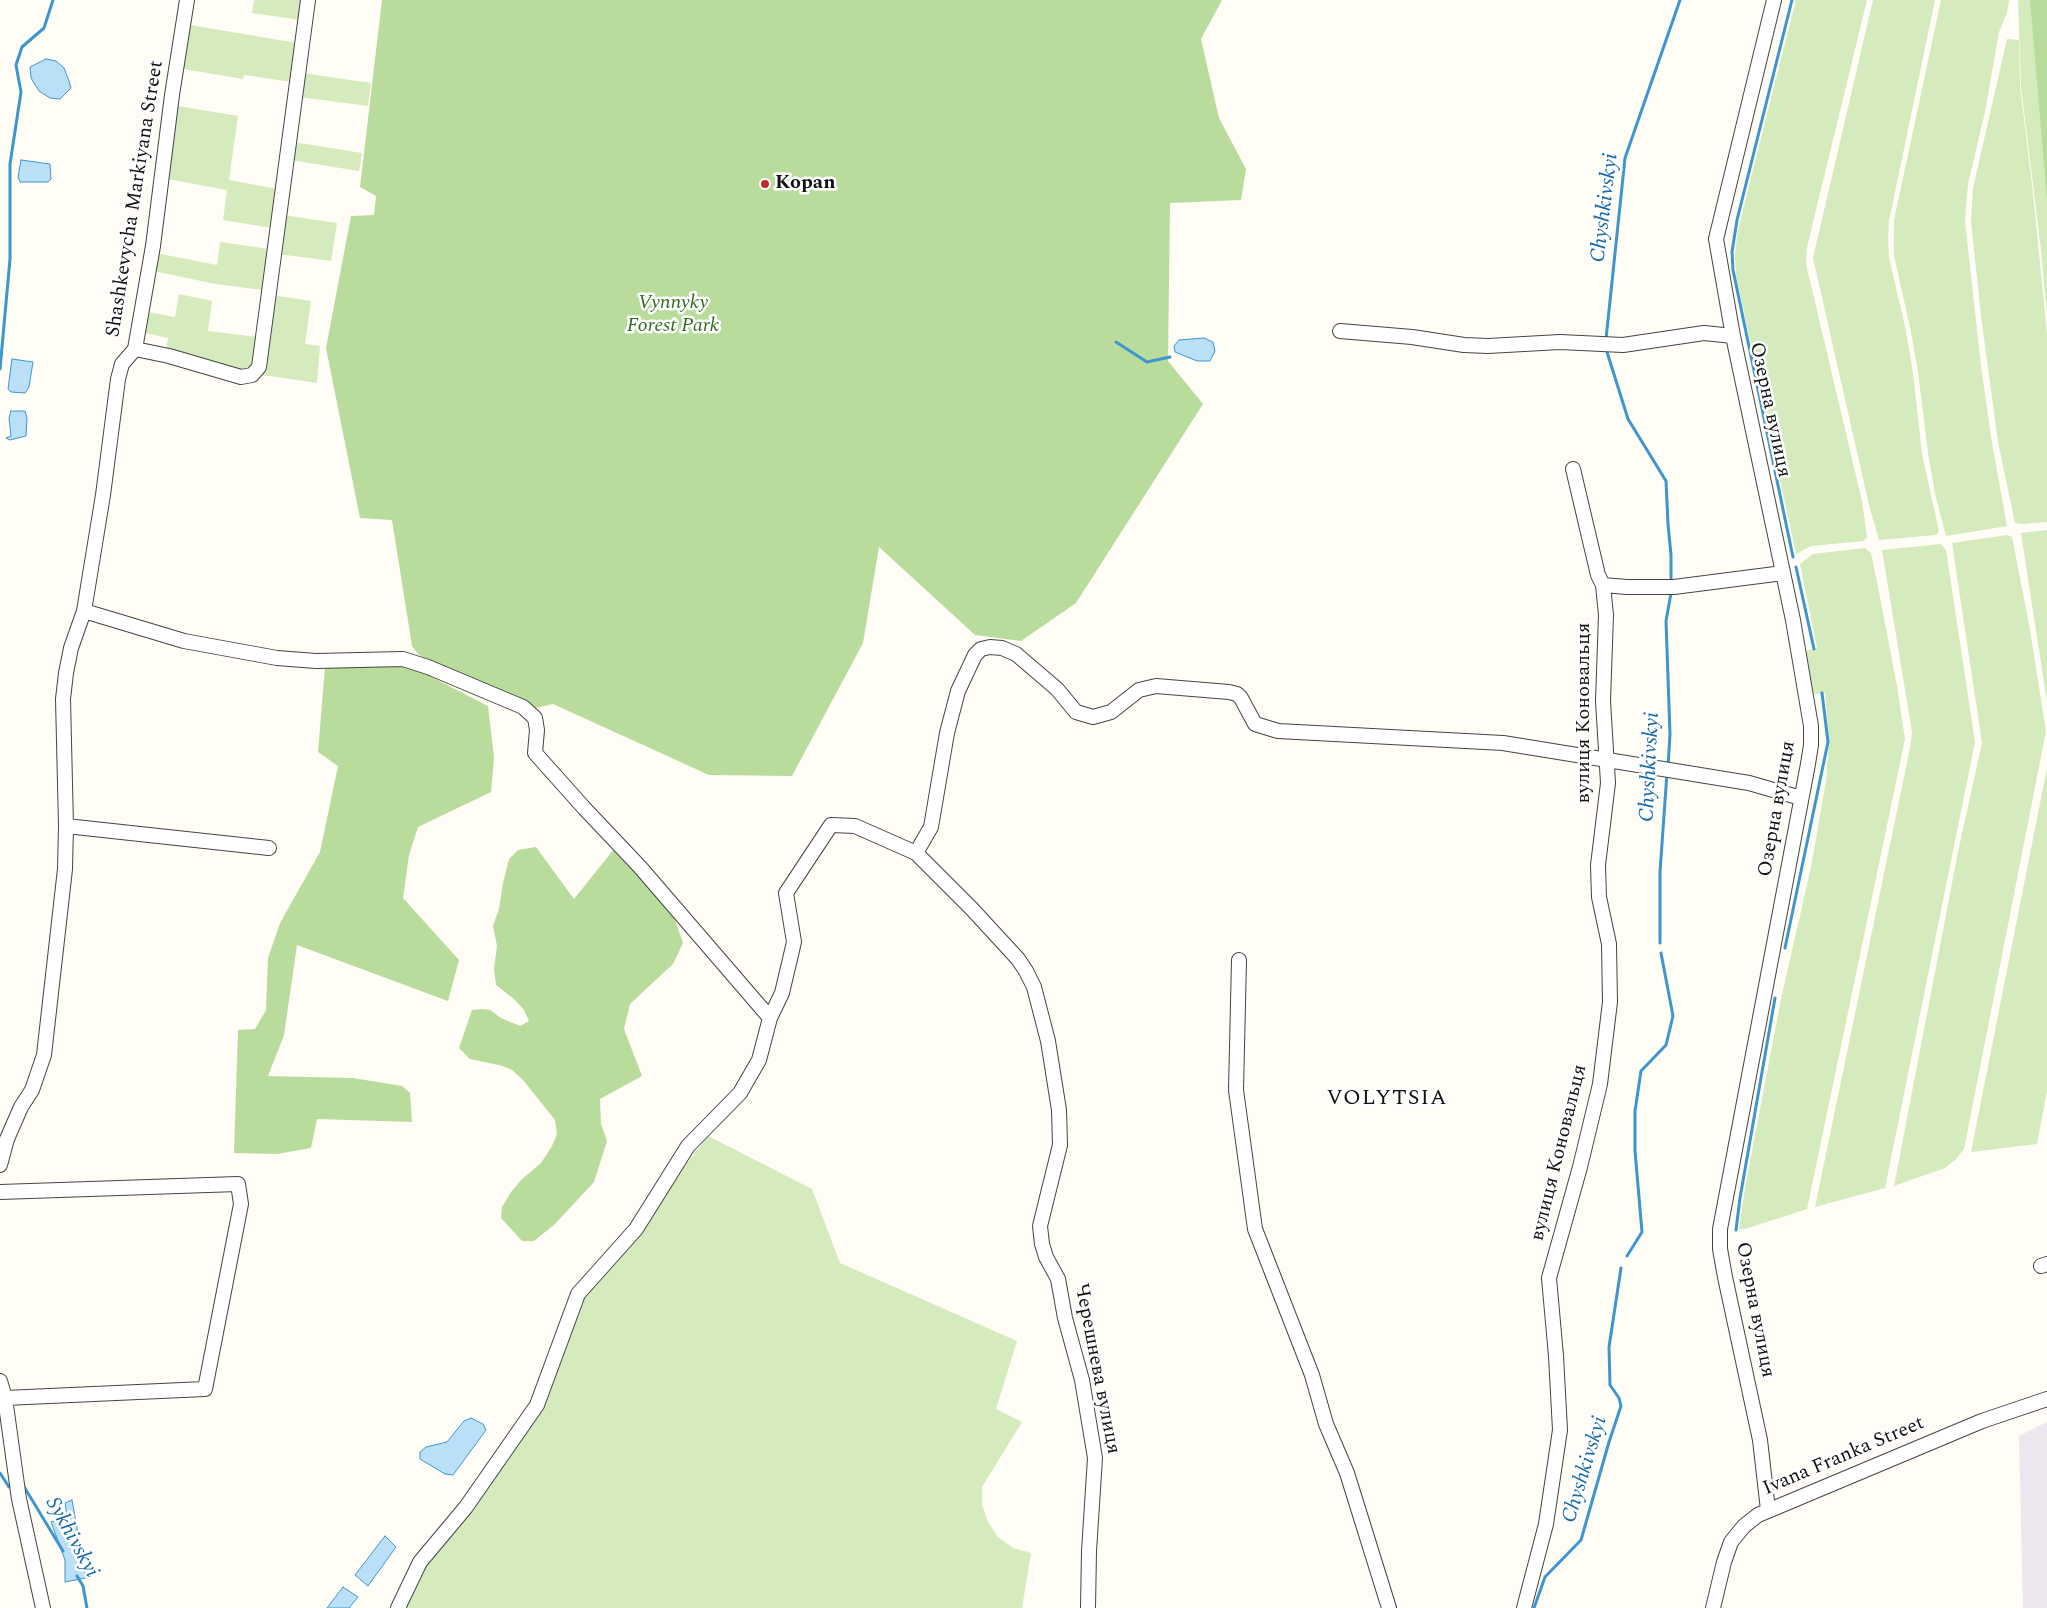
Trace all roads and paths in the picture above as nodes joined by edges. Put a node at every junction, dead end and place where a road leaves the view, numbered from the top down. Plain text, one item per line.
1 (187, 0) edge
2 (308, 0) edge
3 (1774, 0) edge
4 (1340, 331) dead end
5 (1733, 336) junction
6 (135, 349) junction
7 (1573, 470) dead end
8 (1783, 574) junction
9 (1603, 585) junction
10 (84, 611) junction
11 (1607, 759) junction
12 (1800, 798) junction
13 (66, 826) junction
14 (269, 848) dead end
15 (916, 852) junction
16 (1240, 960) dead end
17 (770, 1018) junction
18 (0, 1165) edge
19 (0, 1192) edge
20 (0, 1381) edge
21 (5, 1398) junction
22 (2047, 1399) edge
23 (1768, 1510) junction
24 (43, 1608) edge
25 (398, 1608) edge
26 (1088, 1608) edge
27 (1389, 1608) edge
28 (1524, 1608) edge
29 (1713, 1608) edge

1 - 6 street, Shashkevycha Markiyana Street
2 - 6 street
3 - 5 street, Озерна вулиця
4 - 5 street
5 - 8 street, Озерна вулиця
6 - 10 street, Shashkevycha Markiyana Street
7 - 9 street, вулиця Коновальця
8 - 9 street
8 - 12 street, Озерна вулиця
9 - 11 street, вулиця Коновальця
10 - 13 street, Shashkevycha Markiyana Street
10 - 17 street
11 - 12 street
11 - 15 street
11 - 28 street, вулиця Коновальця
12 - 23 street, Озерна вулиця
13 - 14 street
13 - 18 street, Shashkevycha Markiyana Street
15 - 17 street, Черешнева вулиця
15 - 26 street, Черешнева вулиця
16 - 27 street
17 - 25 street
19 - 21 street
20 - 21 street
21 - 24 street
22 - 23 street, Ivana Franka Street
23 - 29 street, Ivana Franka Street

